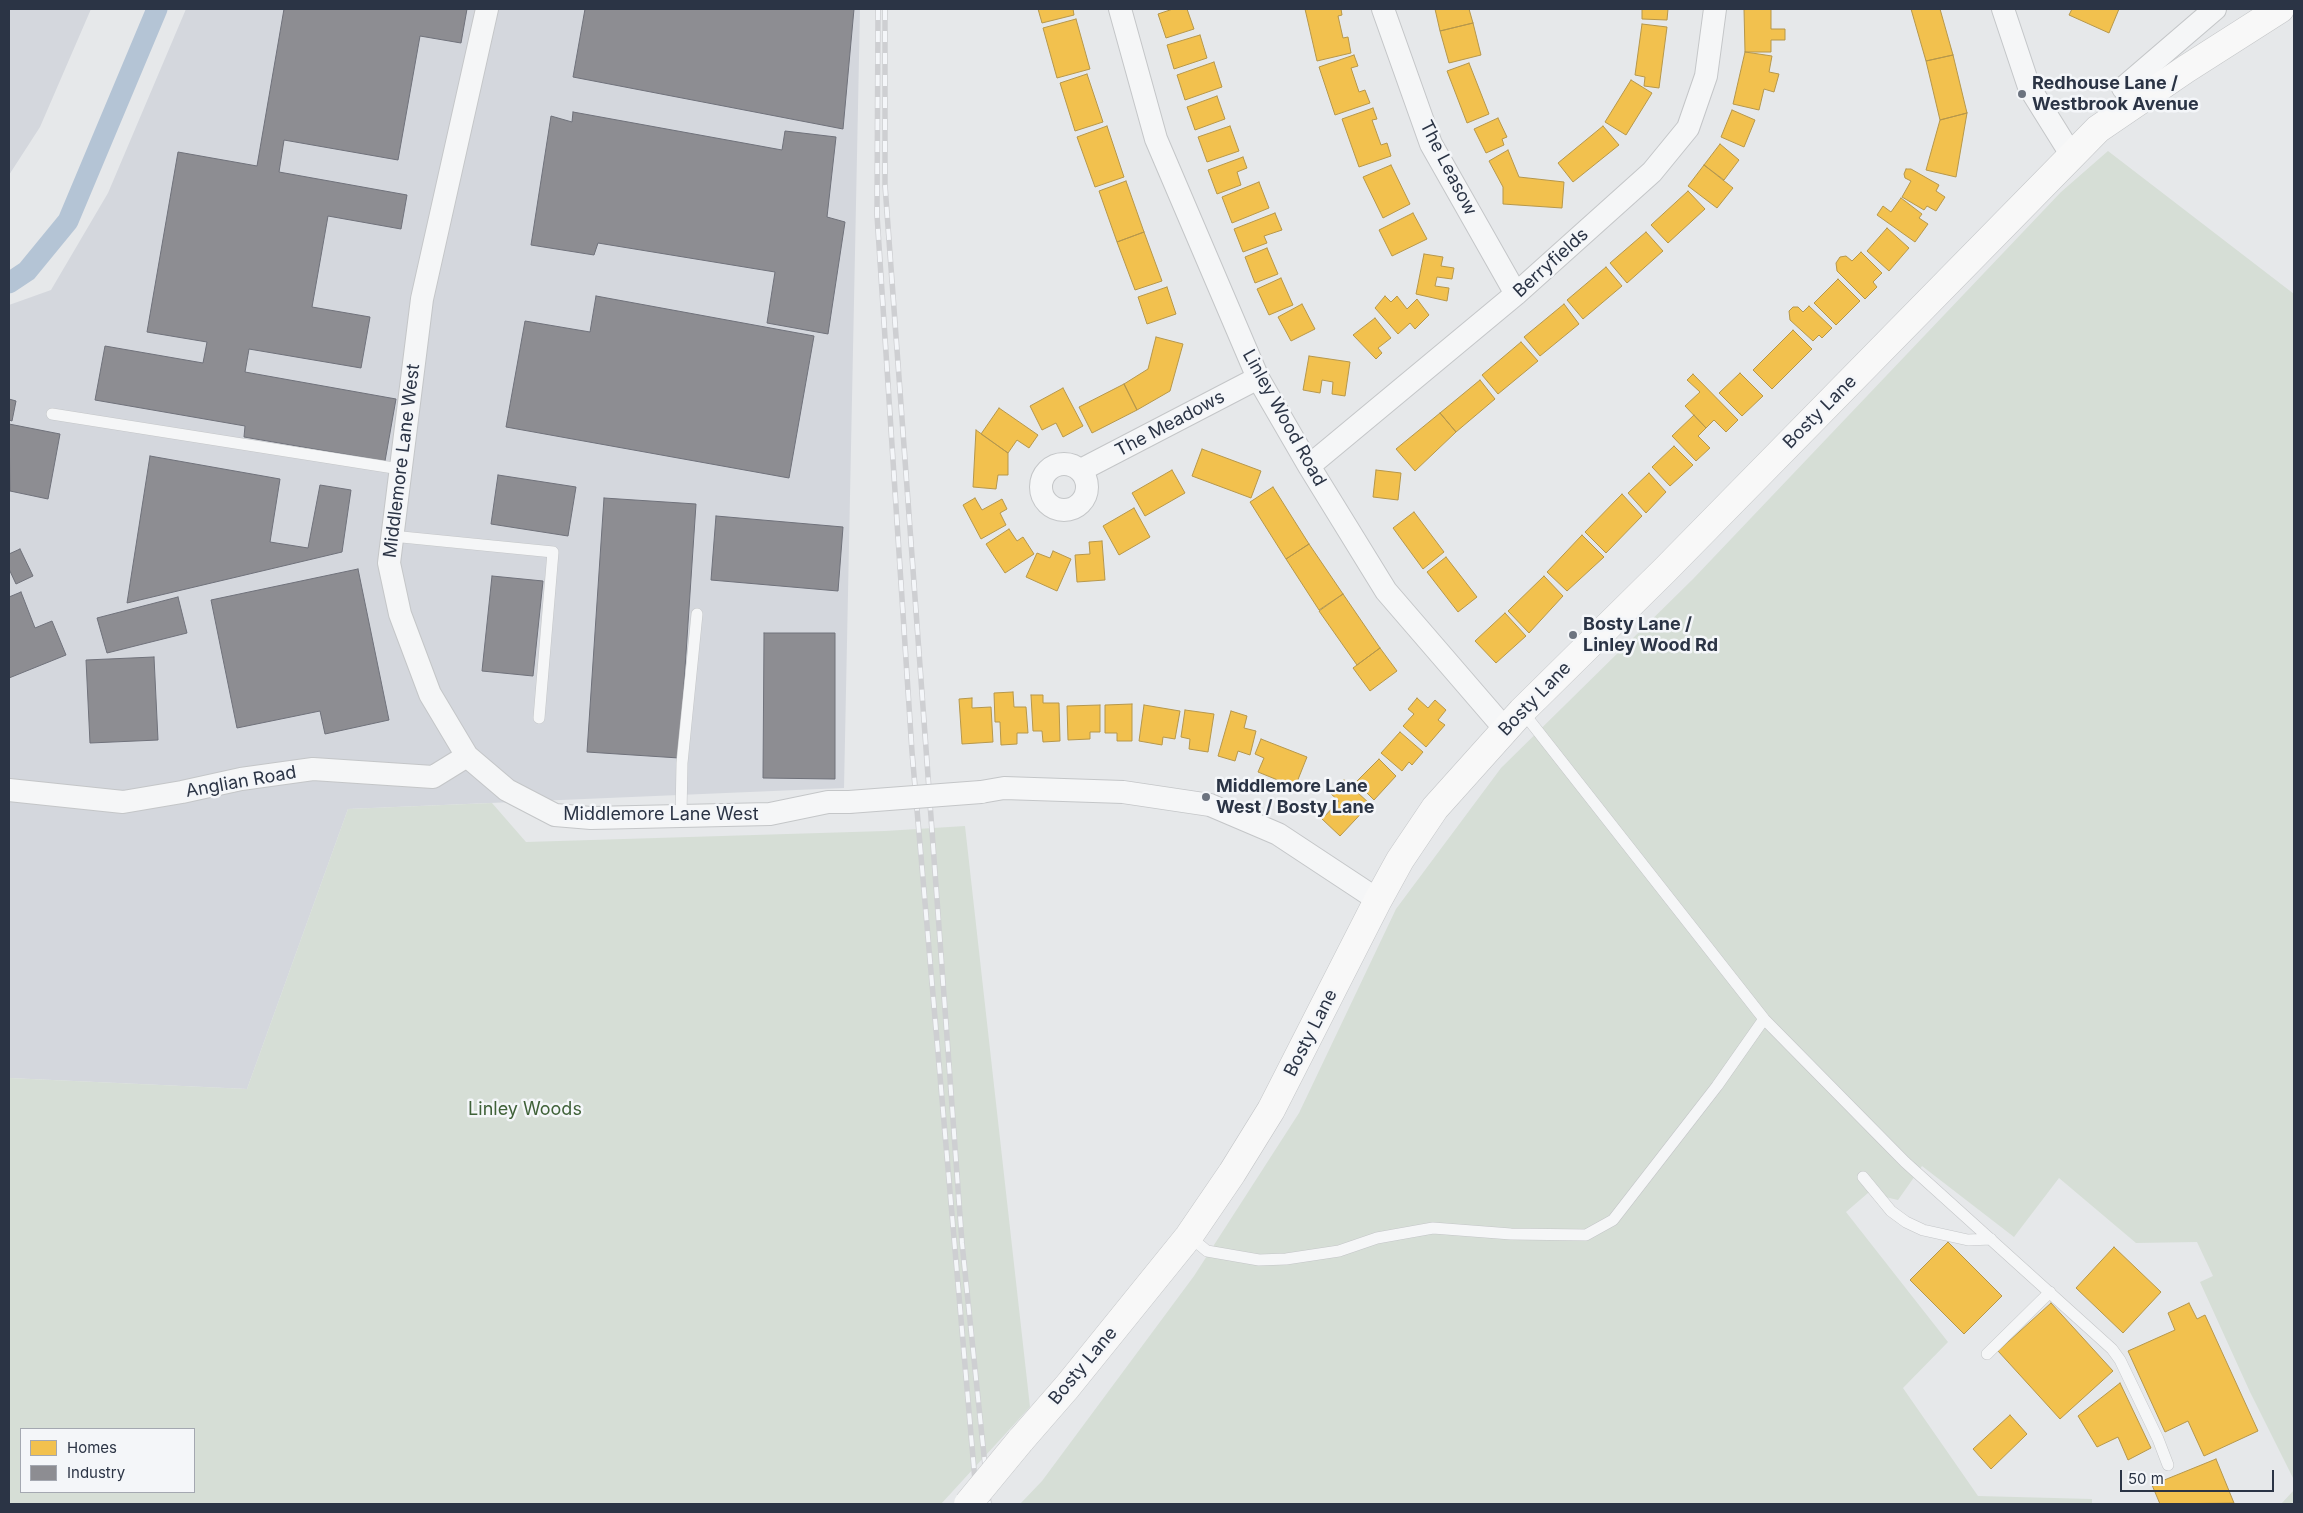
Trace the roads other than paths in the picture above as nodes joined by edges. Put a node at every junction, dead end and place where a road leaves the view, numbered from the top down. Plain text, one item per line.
1 (487, 9) edge
2 (1120, 9) edge
3 (1383, 9) edge
4 (1715, 9) edge
5 (2003, 9) edge
6 (2216, 9) edge
7 (2280, 9) edge
8 (2123, 88) dead end
9 (2072, 156) junction
10 (1516, 294) junction
11 (1258, 378) junction
12 (52, 414) dead end
13 (1309, 466) junction
14 (400, 469) junction
15 (1081, 470) dead end
16 (392, 536) junction
17 (696, 614) dead end
18 (539, 718) dead end
19 (1513, 720) junction
20 (468, 756) junction
21 (9, 790) edge
22 (681, 816) junction
23 (1378, 900) junction
24 (1764, 1019) junction
25 (1863, 1177) dead end
26 (1189, 1236) junction
27 (1991, 1239) junction
28 (2050, 1292) junction
29 (1987, 1354) dead end
30 (2168, 1465) dead end
31 (968, 1504) edge

1 - 14 street, Middlemore Lane West
2 - 11 street, Linley Wood Road
3 - 10 street, The Leasow
4 - 10 street, Berryfields
5 - 9 street
6 - 8 street
7 - 9 main road, Bosty Lane
9 - 19 main road, Bosty Lane
10 - 13 street, Berryfields
11 - 13 street, Linley Wood Road
11 - 15 street, The Meadows
12 - 14 lane
13 - 19 street, Linley Wood Road
14 - 16 street, Middlemore Lane West
16 - 18 lane
16 - 20 street, Middlemore Lane West
17 - 22 lane
19 - 23 main road, Bosty Lane
19 - 24 lane
20 - 21 street, Anglian Road
20 - 22 street, Middlemore Lane West
22 - 23 street, Middlemore Lane West, bridge
23 - 26 main road, Bosty Lane
24 - 26 lane
24 - 27 lane
25 - 27 lane
26 - 31 main road, Bosty Lane, bridge
27 - 28 lane
28 - 29 lane
28 - 30 lane

